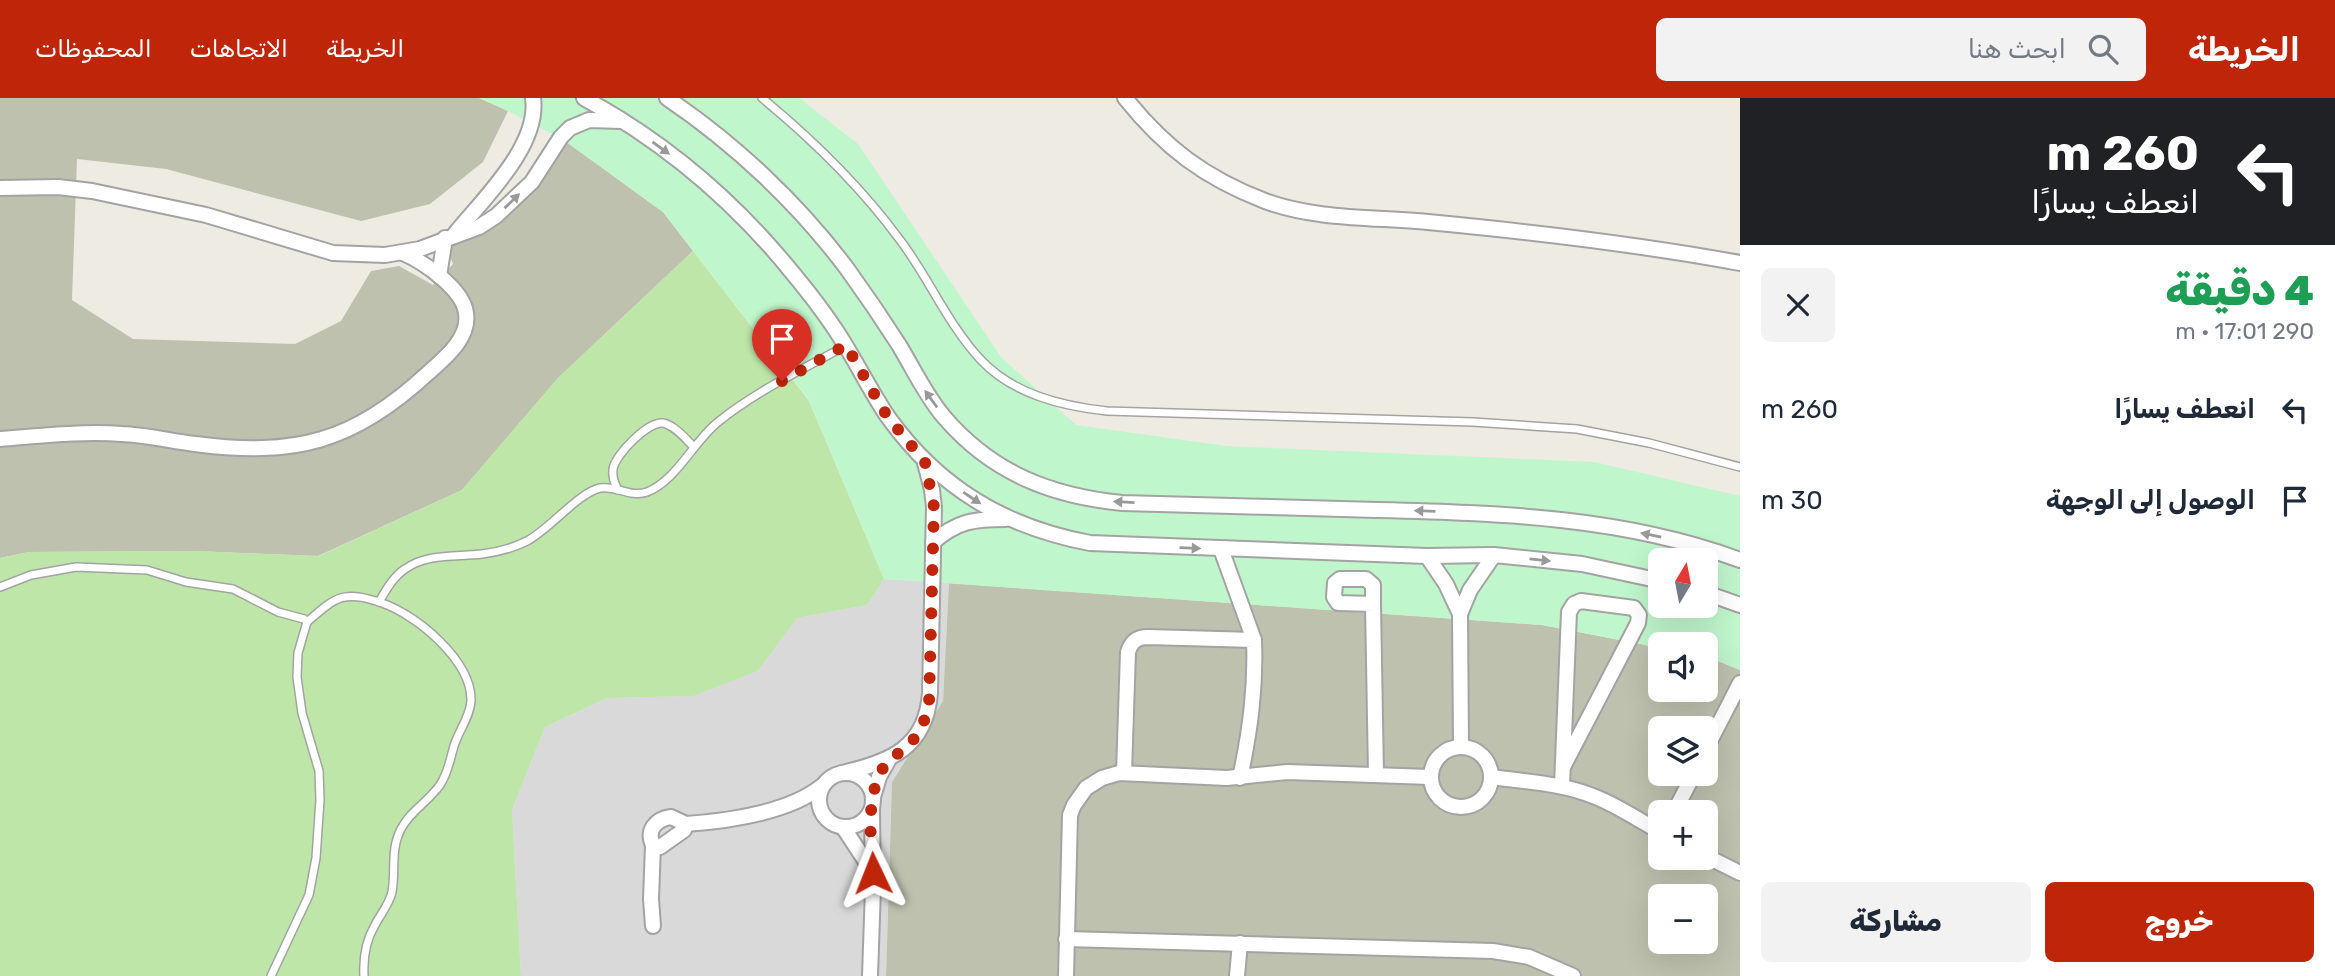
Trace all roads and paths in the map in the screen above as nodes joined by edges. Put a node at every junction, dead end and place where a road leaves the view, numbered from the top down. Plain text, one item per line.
1 (533, 98) edge
2 (584, 98) edge
3 (667, 98) edge
4 (762, 98) edge
5 (1125, 98) edge
6 (621, 121) junction
7 (0, 188) edge
8 (450, 237) junction
9 (403, 253) junction
10 (1740, 263) edge
11 (439, 276) junction
12 (846, 345) junction
13 (0, 439) edge
14 (694, 446) junction
15 (925, 462) junction
16 (1740, 467) edge
17 (618, 490) junction
18 (1008, 519) junction
19 (933, 542) junction
20 (1221, 549) junction
21 (1494, 555) junction
22 (1427, 556) junction
23 (1740, 560) edge
24 (1648, 578) edge
25 (0, 587) edge
26 (1718, 598) edge
27 (379, 602) junction
28 (1373, 604) dead end
29 (1740, 606) edge
30 (1460, 614) junction
31 (307, 622) junction
32 (1254, 640) junction
33 (1740, 683) edge
34 (1718, 726) edge
35 (1461, 746) junction
36 (890, 759) junction
37 (1563, 767) junction
38 (842, 773) junction
39 (1124, 773) junction
40 (1376, 775) junction
41 (1430, 777) junction
42 (1492, 777) junction
43 (1240, 778) junction
44 (822, 786) junction
45 (1562, 786) junction
46 (873, 803) junction
47 (788, 805) junction
48 (823, 815) junction
49 (686, 824) junction
50 (1648, 825) edge
51 (843, 828) junction
52 (653, 845) junction
53 (1718, 862) edge
54 (873, 873) junction
55 (1740, 873) edge
56 (653, 926) dead end
57 (1066, 939) junction
58 (1240, 943) junction
59 (271, 976) edge
60 (364, 976) edge
61 (870, 976) edge
62 (1066, 976) edge
63 (1237, 976) edge
64 (1573, 976) edge

1 - 8 street
2 - 6 street
23 -> 3 street
4 - 16 lane
5 - 10 street
8 -> 6 street
6 -> 12 street
7 - 9 street
8 - 9 street
8 - 11 street
9 - 11 street
11 - 13 street
12 - 14 lane
12 - 15 street
14 - 17 lane
14 - 17 lane
15 -> 18 street
15 - 19 street
17 - 27 lane
18 - 19 street
18 -> 20 street
19 - 36 street
20 - 22 street
20 - 32 street
21 - 22 street
21 -> 24 street
21 - 30 street
22 - 30 street
25 - 31 lane
26 - 29 street
27 - 31 lane
27 - 60 lane
28 - 40 street
30 - 35 street
31 - 59 lane
32 - 39 street
32 - 43 street
33 - 34 street
35 - 41 street
35 - 42 street
36 - 38 street
36 - 46 street
37 - 37 street
37 - 45 street
38 - 44 street
38 - 46 street
39 - 43 street
39 - 57 street
40 - 41 street
40 - 43 street
41 - 42 street
42 - 45 street
44 - 47 street
44 - 48 street
45 - 50 street
46 - 51 street
46 - 54 street
47 - 48 street
47 - 49 street
48 - 51 street
49 - 52 street
49 - 52 street
51 - 54 street
52 - 56 street
53 - 55 street
54 - 61 street
57 - 58 street
57 - 62 street
58 - 63 street
58 - 64 street

